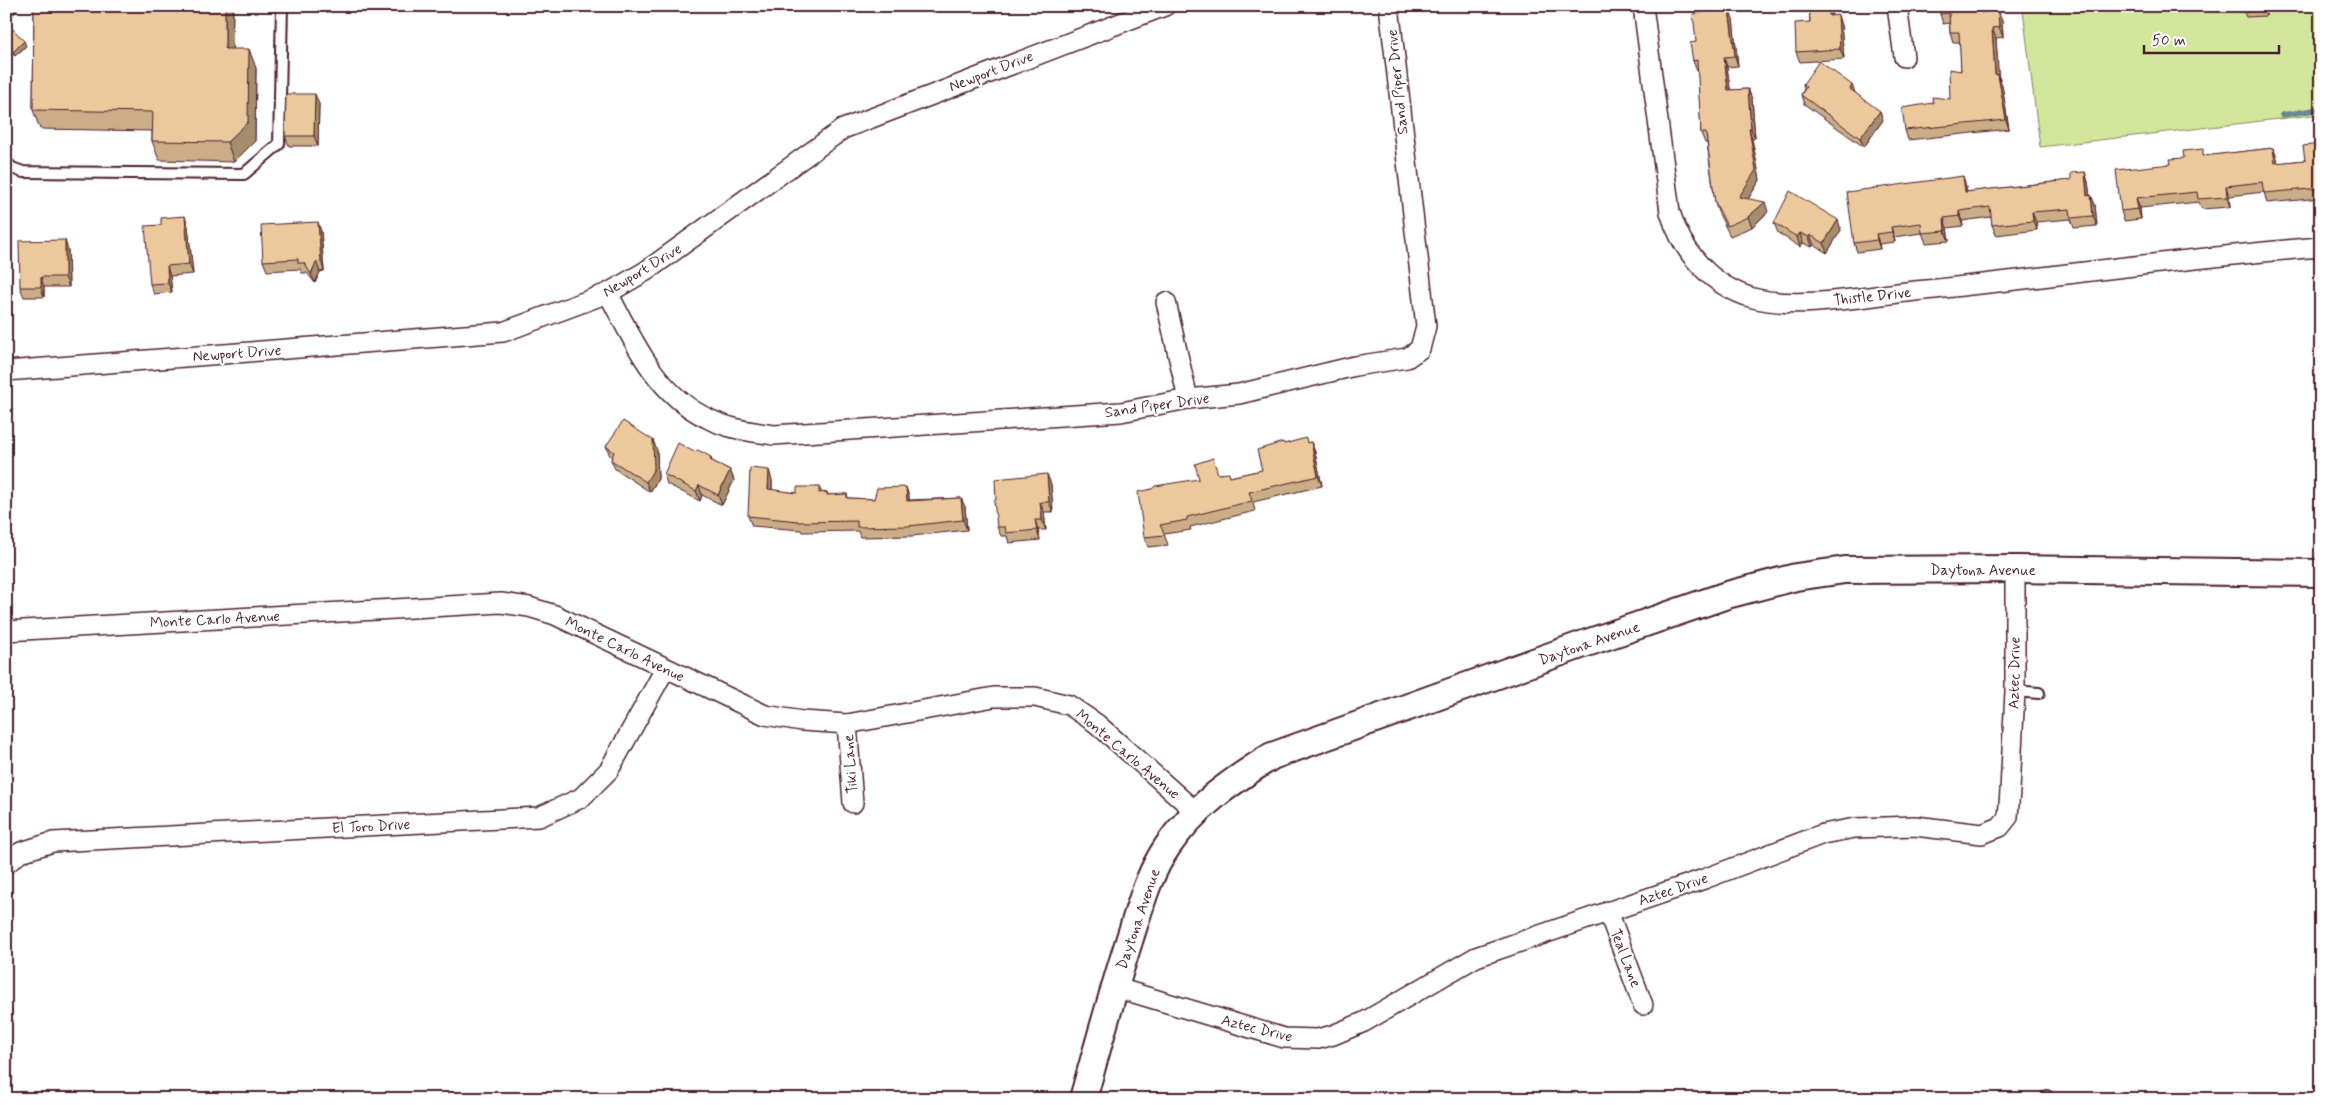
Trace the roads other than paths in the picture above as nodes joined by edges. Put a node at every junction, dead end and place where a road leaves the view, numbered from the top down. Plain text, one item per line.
1 (12, 6) edge
2 (282, 6) edge
3 (1165, 6) edge
4 (1389, 6) edge
5 (1643, 6) edge
6 (1897, 6) edge
7 (6, 12) edge
8 (1904, 57) dead end
9 (6, 162) edge
10 (2321, 247) edge
11 (608, 293) junction
12 (1166, 302) dead end
13 (6, 371) edge
14 (1188, 399) junction
15 (2015, 569) junction
16 (2321, 573) edge
17 (6, 631) edge
18 (665, 669) junction
19 (2015, 691) junction
20 (2039, 693) dead end
21 (847, 724) junction
22 (853, 803) dead end
23 (1196, 812) junction
24 (6, 864) edge
25 (1608, 911) junction
26 (1114, 987) junction
27 (1643, 1005) dead end
28 (1083, 1099) edge

1 - 7 lane
2 - 9 lane
3 - 11 street, Newport Drive
4 - 14 street, Sand Piper Drive
5 - 10 street, Thistle Drive
6 - 8 street
11 - 13 street, Newport Drive
11 - 14 street, Sand Piper Drive
12 - 14 street
15 - 16 street, Daytona Avenue
15 - 19 street, Aztec Drive
15 - 23 street, Daytona Avenue
17 - 18 street, Monte Carlo Avenue
18 - 21 street, Monte Carlo Avenue
18 - 24 street, El Toro Drive
19 - 20 lane
19 - 25 street, Aztec Drive
21 - 22 street, Tiki Lane
21 - 23 street, Monte Carlo Avenue
23 - 26 street, Daytona Avenue
25 - 26 street, Aztec Drive
25 - 27 street, Teal Lane
26 - 28 street, Daytona Avenue

